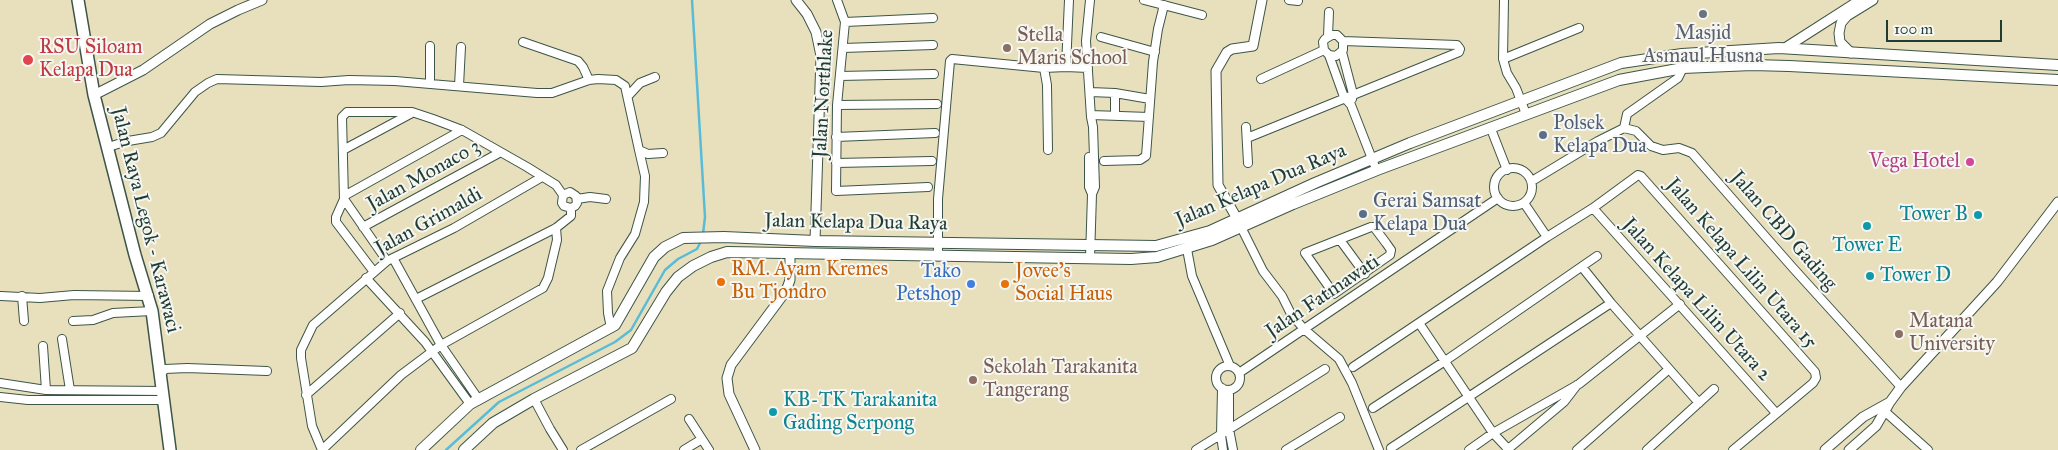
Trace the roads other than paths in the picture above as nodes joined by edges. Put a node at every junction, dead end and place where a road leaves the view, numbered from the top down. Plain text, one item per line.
1 (78, 0) edge
2 (262, 0) edge
3 (796, 0) edge
4 (837, 0) edge
5 (1069, 0) edge
6 (1090, 0) edge
7 (1144, 0) edge
8 (1262, 0) edge
9 (1289, 0) edge
10 (1504, 0) edge
11 (1860, 0) edge
12 (1873, 0) edge
13 (1298, 1) edge
14 (1164, 5) junction
15 (1329, 12) dead end
16 (1202, 15) dead end
17 (932, 18) dead end
18 (845, 22) junction
19 (1578, 28) dead end
20 (1328, 36) junction
21 (1101, 37) dead end
22 (1343, 41) junction
23 (523, 42) dead end
24 (933, 45) dead end
25 (430, 46) dead end
26 (461, 47) dead end
27 (843, 48) junction
28 (1785, 48) junction
29 (1753, 50) junction
30 (1155, 52) junction
31 (1342, 52) junction
32 (1327, 53) junction
33 (1851, 53) junction
34 (1503, 59) junction
35 (1752, 65) junction
36 (2058, 65) edge
37 (1066, 67) junction
38 (1044, 68) junction
39 (1088, 68) junction
40 (1683, 68) junction
41 (934, 74) dead end
42 (840, 76) junction
43 (654, 77) dead end
44 (1261, 79) dead end
45 (589, 80) junction
46 (2058, 80) edge
47 (430, 83) junction
48 (459, 86) junction
49 (1090, 92) junction
50 (1115, 93) junction
51 (1353, 94) junction
52 (94, 95) junction
53 (628, 96) junction
54 (1344, 97) junction
55 (1150, 99) junction
56 (1521, 101) junction
57 (937, 104) dead end
58 (836, 105) junction
59 (1351, 105) junction
60 (412, 112) junction
61 (1526, 114) junction
62 (1115, 115) junction
63 (1091, 116) junction
64 (1149, 117) junction
65 (1246, 127) dead end
66 (1491, 128) junction
67 (1624, 128) junction
68 (462, 130) junction
69 (935, 133) dead end
70 (836, 137) junction
71 (1247, 138) junction
72 (108, 147) junction
73 (343, 150) junction
74 (639, 150) junction
75 (1048, 150) dead end
76 (499, 153) junction
77 (663, 153) dead end
78 (1372, 159) junction
79 (932, 161) dead end
80 (1104, 161) dead end
81 (836, 163) junction
82 (1248, 163) dead end
83 (1377, 170) junction
84 (1506, 170) junction
85 (542, 178) junction
86 (1532, 181) junction
87 (928, 187) dead end
88 (563, 195) junction
89 (344, 197) junction
90 (1498, 198) junction
91 (577, 199) junction
92 (606, 199) dead end
93 (2058, 202) edge
94 (1524, 203) junction
95 (572, 208) junction
96 (1593, 208) junction
97 (1239, 223) junction
98 (363, 227) junction
99 (556, 228) junction
100 (726, 237) junction
101 (1547, 237) junction
102 (1340, 240) junction
103 (815, 241) junction
104 (938, 242) junction
105 (1091, 246) junction
106 (1187, 249) junction
107 (727, 252) junction
108 (790, 253) junction
109 (938, 255) junction
110 (1597, 256) dead end
111 (1090, 258) junction
112 (390, 260) junction
113 (1378, 265) junction
114 (1582, 267) junction
115 (374, 272) junction
116 (1365, 274) junction
117 (1385, 275) junction
118 (366, 278) junction
119 (1, 296) edge
120 (22, 296) junction
121 (149, 296) junction
122 (416, 299) junction
123 (1611, 304) junction
124 (1680, 304) junction
125 (152, 311) junction
126 (400, 313) junction
127 (24, 320) dead end
128 (74, 321) dead end
129 (1419, 323) junction
130 (611, 328) junction
131 (1304, 329) junction
132 (1640, 335) junction
133 (62, 339) dead end
134 (441, 344) junction
135 (44, 346) dead end
136 (433, 351) junction
137 (1445, 361) junction
138 (1230, 366) junction
139 (1353, 367) dead end
140 (1324, 369) dead end
141 (1669, 369) junction
142 (267, 371) dead end
143 (1239, 373) junction
144 (161, 374) junction
145 (0, 383) edge
146 (1579, 384) junction
147 (1901, 387) junction
148 (1226, 389) junction
149 (1714, 389) dead end
150 (46, 390) junction
151 (70, 390) junction
152 (163, 395) junction
153 (306, 395) junction
154 (0, 397) edge
155 (1470, 397) junction
156 (534, 399) junction
157 (670, 399) dead end
158 (474, 402) junction
159 (1699, 403) junction
160 (1373, 408) dead end
161 (1882, 410) junction
162 (1776, 413) junction
163 (1340, 417) dead end
164 (689, 419) dead end
165 (1229, 429) junction
166 (1493, 433) junction
167 (1220, 434) junction
168 (702, 439) junction
169 (1391, 448) dead end
170 (170, 450) edge
171 (322, 450) edge
172 (421, 450) edge
173 (464, 450) edge
174 (563, 450) edge
175 (581, 450) edge
176 (684, 450) edge
177 (709, 450) edge
178 (755, 450) edge
179 (1196, 450) edge
180 (1223, 450) edge
181 (1233, 450) edge
182 (1286, 450) edge
183 (1379, 450) edge
184 (1468, 450) edge
185 (1508, 450) edge
186 (1577, 450) edge
187 (1647, 450) edge
188 (1733, 450) edge
189 (1825, 450) edge
190 (1849, 450) edge
191 (1928, 450) edge

1 - 52 main road, Jalan Raya Legok - Karawaci
2 - 52 street
3 - 103 street
4 - 18 street, Jalan Northlake
5 - 37 street
6 - 39 street
7 - 14 street
8 - 97 street
9 - 13 street
10 - 34 street
11 - 28 street
12 - 33 street
14 - 16 street
14 - 30 street
15 - 20 street
17 - 18 street
18 - 27 street, Jalan Northlake
19 - 34 street
20 - 22 street
20 - 32 street
21 - 30 street
22 - 31 street
22 - 51 street
23 - 45 street
24 - 27 street
25 - 47 street
26 - 48 street
27 - 42 street, Jalan Northlake
28 - 29 main road, Jalan Kelapa Dua Raya
28 - 33 main road, Jalan Kelapa Dua Raya
29 - 35 main road
29 - 56 main road, Jalan Kelapa Dua Raya
30 - 55 street
31 - 32 street
31 - 51 street
32 - 44 street
32 - 54 street
33 - 36 main road, Jalan Kelapa Dua Raya
34 - 56 street
35 - 40 main road, Jalan Kelapa Dua Raya
35 - 46 main road, Jalan Kelapa Dua Raya
37 - 38 street
37 - 39 street
38 - 75 street
38 - 104 street
39 - 49 street
40 - 61 main road, Jalan Kelapa Dua Raya
40 - 67 street
41 - 42 street
42 - 58 street, Jalan Northlake
43 - 53 street
45 - 48 street
45 - 53 street
47 - 48 street
47 - 72 street
49 - 50 street
49 - 63 street
50 - 55 street
50 - 62 street
51 - 54 street
51 - 59 street
52 - 72 main road, Jalan Raya Legok - Karawaci
53 - 74 street
54 - 59 street
54 - 71 street
55 - 64 street
56 - 61 street
56 - 78 main road, Jalan Kelapa Dua Raya
57 - 58 street
58 - 70 street, Jalan Northlake
59 - 78 street
60 - 68 street
60 - 73 street
60 - 73 street
61 - 66 main road, Jalan Kelapa Dua Raya
62 - 63 street
62 - 64 street
63 - 105 street
64 - 80 street
65 - 71 street
66 - 83 main road, Jalan Kelapa Dua Raya
66 - 84 street
67 - 86 street
67 - 147 street, Jalan CBD Gading
68 - 76 street
68 - 89 street
69 - 70 street
70 - 81 street, Jalan Northlake
71 - 82 street
72 - 121 main road, Jalan Raya Legok - Karawaci
73 - 89 street
74 - 77 street
74 - 130 street
76 - 85 street
76 - 98 street, Jalan Monaco 3
78 - 83 street
78 - 97 main road, Jalan Kelapa Dua Raya
79 - 81 street
81 - 87 street, Jalan Northlake
83 - 97 main road, Jalan Kelapa Dua Raya
84 - 86 street
84 - 90 street
85 - 88 street
85 - 112 street, Jalan Grimaldi
86 - 94 street
88 - 91 street
88 - 95 street
89 - 98 street
89 - 115 street
90 - 94 street
90 - 117 street, Jalan Fatmawati
91 - 92 street
91 - 95 street
93 - 147 street
94 - 101 street
95 - 99 street
96 - 101 street
96 - 124 street, Jalan Kelapa Lilin Utara 2
96 - 162 street, Jalan Kelapa Lilin Utara 15
97 - 105 main road, Jalan Kelapa Dua Raya
97 - 106 main road, Jalan Kelapa Dua Raya
97 - 131 street
98 - 112 street
99 - 122 street
99 - 134 street
100 - 103 main road, Jalan Kelapa Dua Raya
100 - 107 main road
100 - 130 main road, Jalan Kelapa Dua Raya
101 - 129 street
102 - 113 street
102 - 116 street
102 - 116 street
103 - 104 main road, Jalan Kelapa Dua Raya
104 - 105 main road, Jalan Kelapa Dua Raya
104 - 109 street
105 - 111 street
106 - 111 main road, Jalan Kelapa Dua Raya
106 - 138 street
107 - 108 main road, Jalan Kelapa Dua Raya
107 - 156 main road, Jalan Kelapa Dua Raya
108 - 109 main road, Jalan Kelapa Dua Raya
108 - 178 street
109 - 111 main road, Jalan Kelapa Dua Raya
110 - 114 street
112 - 115 street, Jalan Grimaldi
112 - 122 street
113 - 116 street
113 - 117 street
114 - 123 street
114 - 137 street
115 - 118 street, Jalan Grimaldi
117 - 131 street, Jalan Fatmawati
118 - 126 street
118 - 153 street, Jalan Grimaldi
119 - 120 street
120 - 121 street
120 - 127 street
121 - 125 main road, Jalan Raya Legok - Karawaci
122 - 134 street
123 - 132 street
123 - 155 street
124 - 132 street
124 - 162 street, Jalan Kelapa Lilin Utara 2
125 - 128 street
125 - 144 main road, Jalan Raya Legok - Karawaci
126 - 136 street
126 - 153 street
129 - 137 street
129 - 139 street
130 - 158 main road, Jalan Kelapa Dua Raya
131 - 143 street, Jalan Fatmawati
131 - 183 street
132 - 141 street
132 - 146 street
133 - 151 street
134 - 136 street
134 - 158 street
135 - 150 street
136 - 158 street
136 - 171 street
137 - 155 street
137 - 160 street
138 - 143 street
138 - 148 street
140 - 165 street
141 - 159 street
141 - 186 street
142 - 144 street
143 - 148 street
144 - 152 main road, Jalan Raya Legok - Karawaci
145 - 150 street
146 - 166 street
146 - 185 street
147 - 161 street
148 - 165 street
148 - 167 street
149 - 159 street
150 - 151 street
151 - 152 street
152 - 154 street
152 - 170 main road, Jalan Raya Legok - Karawaci
153 - 171 street
155 - 166 street
155 - 169 street
156 - 173 main road, Jalan Kelapa Dua Raya
156 - 174 street
157 - 175 street
158 - 172 main road, Jalan Kelapa Dua Raya
159 - 187 street
161 - 189 street
161 - 190 street
161 - 191 street
162 - 188 street
163 - 182 street
164 - 168 street
165 - 167 street
165 - 181 street
166 - 184 street
166 - 185 street
167 - 179 street
167 - 180 street
168 - 176 street
168 - 177 street

